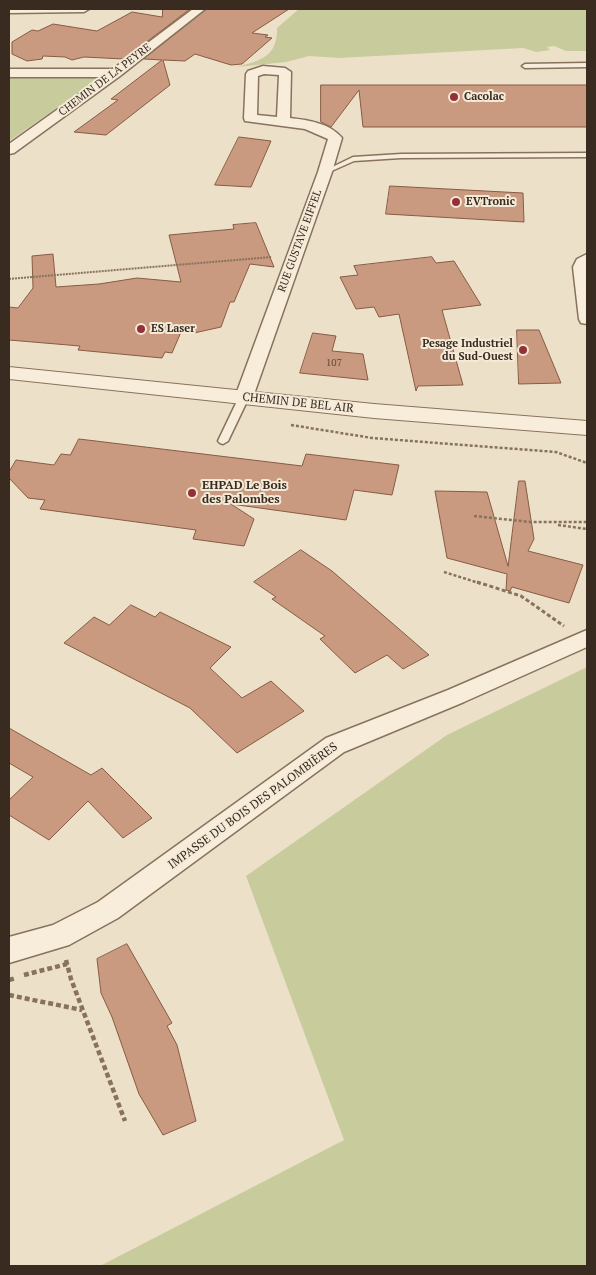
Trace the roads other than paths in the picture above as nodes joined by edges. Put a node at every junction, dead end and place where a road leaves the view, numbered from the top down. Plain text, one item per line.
1 (84, 9) edge
2 (200, 9) edge
3 (9, 10) edge
4 (525, 66) dead end
5 (587, 66) edge
6 (9, 73) edge
7 (116, 73) junction
8 (284, 122) dead end
9 (9, 150) edge
10 (587, 155) edge
11 (326, 172) junction
12 (587, 259) edge
13 (587, 319) edge
14 (9, 373) edge
15 (244, 397) junction
16 (587, 428) edge
17 (223, 441) dead end
18 (587, 638) edge
19 (9, 950) edge

1 - 3 street
2 - 7 street, CHEMIN DE LA PEYRE
4 - 5 lane
6 - 7 street
7 - 9 street, CHEMIN DE LA PEYRE
8 - 11 street, RUE GUSTAVE EIFFEL
10 - 11 lane
11 - 15 street, RUE GUSTAVE EIFFEL
12 - 13 street
14 - 15 street, CHEMIN DE BEL AIR
15 - 16 street, CHEMIN DE BEL AIR
15 - 17 lane
18 - 19 street, IMPASSE DU BOIS DES PALOMBIÈRES

